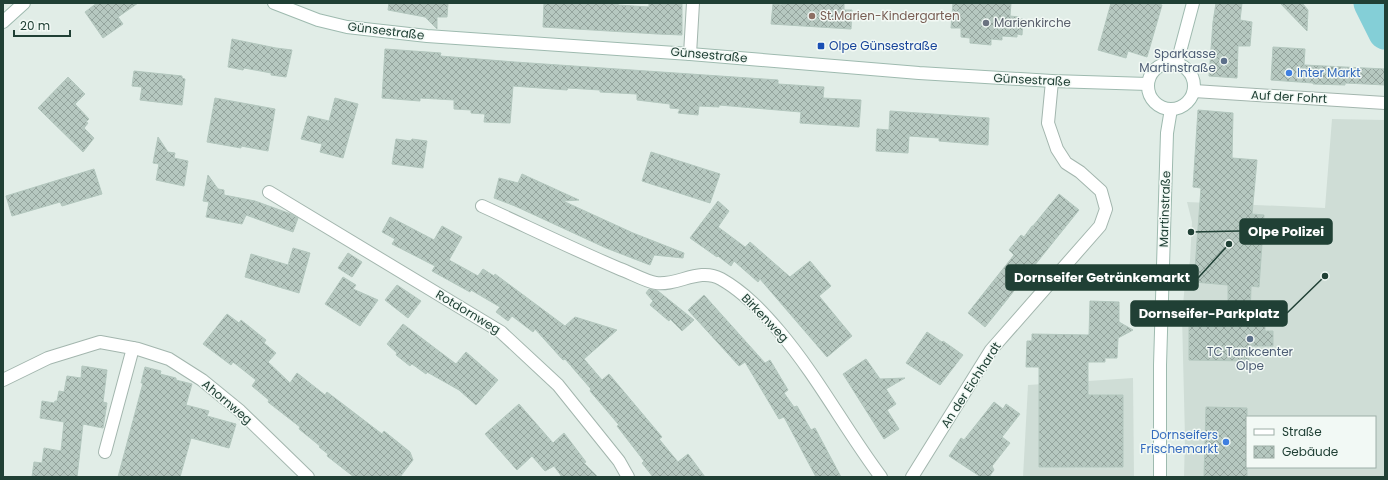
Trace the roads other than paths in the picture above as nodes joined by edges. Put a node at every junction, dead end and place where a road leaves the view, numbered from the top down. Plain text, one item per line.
1 (24, 3) edge
2 (274, 3) edge
3 (693, 3) edge
4 (1193, 3) edge
5 (3, 22) edge
6 (690, 54) junction
7 (1178, 63) junction
8 (1052, 81) junction
9 (1148, 84) junction
10 (1194, 91) junction
11 (1385, 103) edge
12 (1171, 109) junction
13 (269, 192) dead end
14 (482, 206) dead end
15 (133, 348) junction
16 (3, 380) edge
17 (105, 452) dead end
18 (308, 477) edge
19 (628, 477) edge
20 (881, 477) edge
21 (912, 477) edge
22 (1160, 477) edge

1 - 5 street
2 - 6 street, Günsestraße
3 - 6 street
4 - 7 street
6 - 8 street, Günsestraße
7 - 9 street
7 - 10 street
8 - 9 street, Günsestraße
8 - 21 street, An der Eichhardt
9 - 12 street
10 - 11 street, Auf der Fohrt
10 - 12 street
12 - 22 street, Martinstraße
13 - 19 street, Rotdornweg
14 - 20 street, Birkenweg
15 - 16 street, Ahornweg
15 - 17 street
15 - 18 street, Ahornweg

